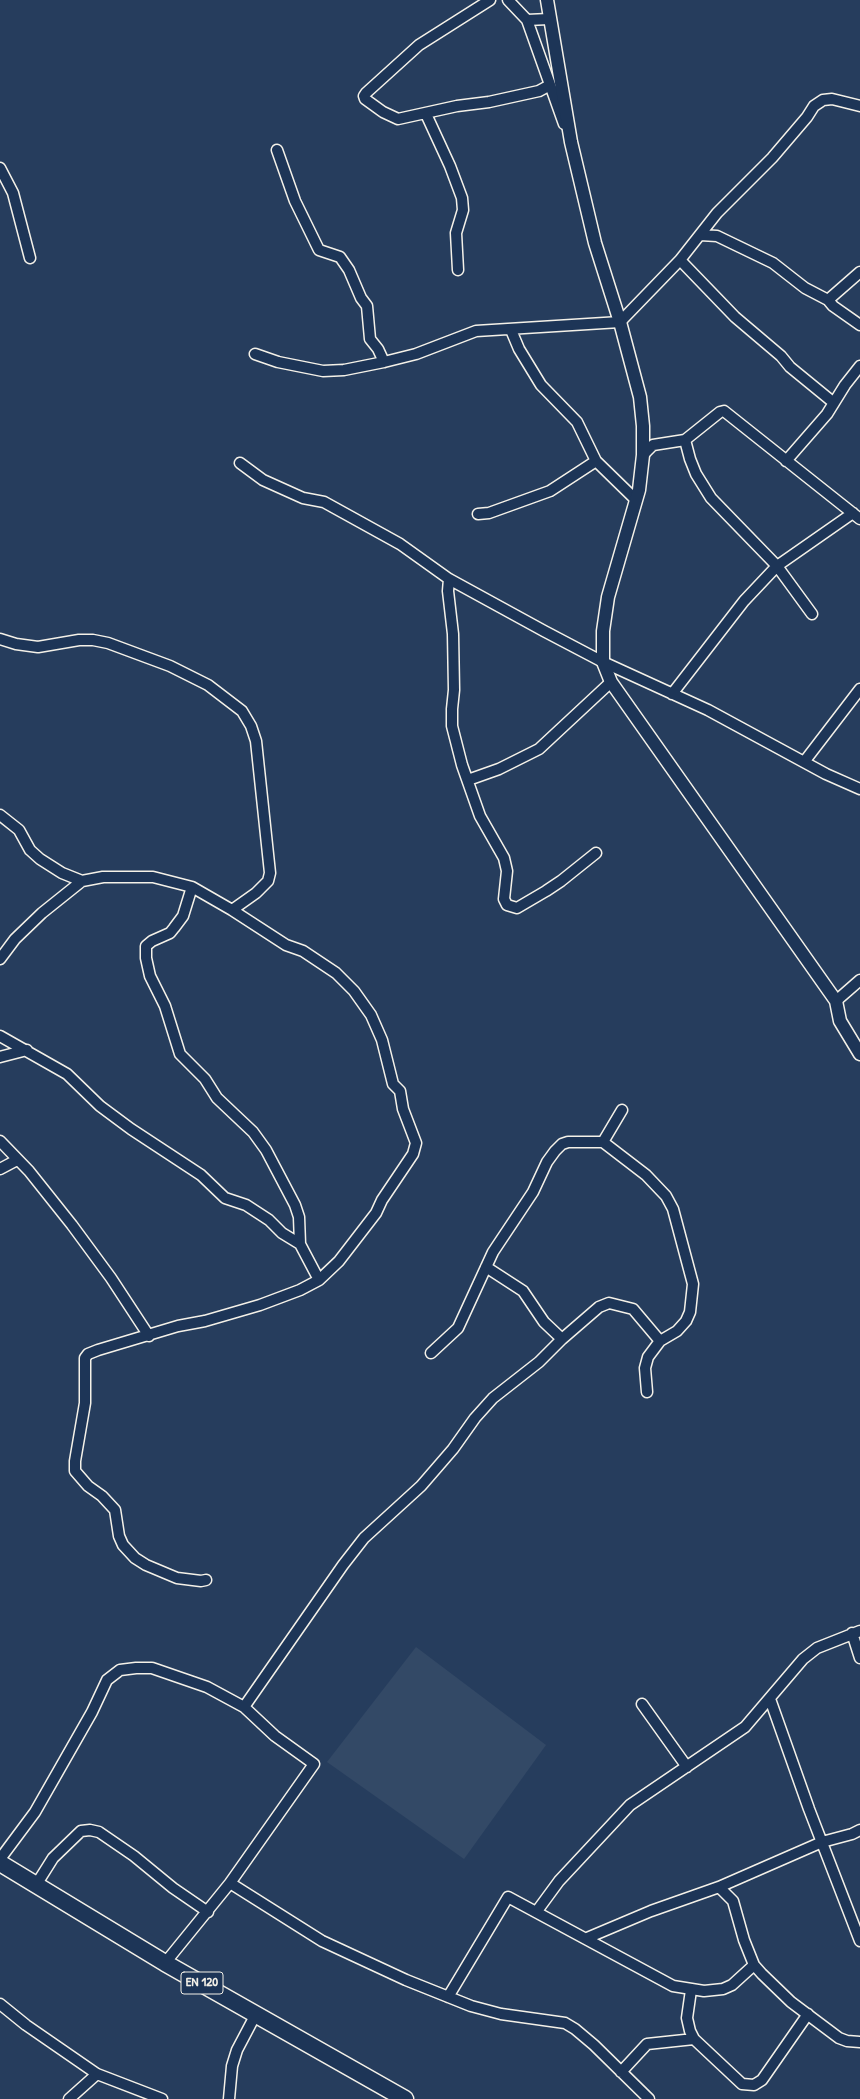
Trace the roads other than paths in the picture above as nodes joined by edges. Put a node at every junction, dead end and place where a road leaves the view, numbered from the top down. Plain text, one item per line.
1 (490, 0) edge
2 (508, 0) edge
3 (547, 0) edge
4 (549, 18) junction
5 (527, 20) junction
6 (550, 85) junction
7 (860, 106) edge
8 (426, 114) junction
9 (571, 142) junction
10 (277, 150) dead end
11 (0, 168) edge
12 (700, 235) junction
13 (30, 258) dead end
14 (680, 260) junction
15 (458, 270) dead end
16 (860, 272) edge
17 (828, 300) junction
18 (620, 322) junction
19 (860, 325) edge
20 (511, 330) junction
21 (255, 354) dead end
22 (384, 362) junction
23 (860, 366) edge
24 (834, 403) junction
25 (685, 440) junction
26 (643, 456) junction
27 (596, 461) junction
28 (786, 461) junction
29 (240, 463) dead end
30 (635, 499) junction
31 (478, 514) dead end
32 (857, 516) edge
33 (777, 566) junction
34 (450, 579) junction
35 (812, 614) dead end
36 (0, 639) edge
37 (603, 662) junction
38 (611, 682) junction
39 (860, 689) edge
40 (672, 694) junction
41 (804, 762) junction
42 (468, 780) junction
43 (860, 789) edge
44 (0, 815) edge
45 (596, 852) dead end
46 (82, 881) junction
47 (192, 887) junction
48 (232, 910) junction
49 (0, 959) edge
50 (860, 980) edge
51 (836, 1001) junction
52 (0, 1036) edge
53 (27, 1050) junction
54 (860, 1054) edge
55 (0, 1057) edge
56 (622, 1110) dead end
57 (0, 1141) edge
58 (603, 1142) junction
59 (17, 1160) junction
60 (0, 1169) edge
61 (300, 1244) junction
62 (486, 1267) junction
63 (319, 1280) junction
64 (149, 1336) junction
65 (562, 1339) junction
66 (660, 1341) junction
67 (431, 1353) dead end
68 (647, 1392) dead end
69 (206, 1580) dead end
70 (856, 1632) edge
71 (860, 1658) edge
72 (770, 1699) junction
73 (642, 1704) dead end
74 (244, 1707) junction
75 (687, 1767) junction
76 (860, 1830) edge
77 (822, 1842) junction
78 (0, 1859) edge
79 (0, 1863) edge
80 (230, 1883) junction
81 (36, 1885) junction
82 (719, 1888) junction
83 (537, 1911) junction
84 (208, 1912) junction
85 (587, 1938) junction
86 (860, 1941) edge
87 (165, 1963) junction
88 (754, 1965) junction
89 (691, 1990) junction
90 (448, 1996) junction
91 (0, 2004) edge
92 (256, 2014) junction
93 (808, 2014) junction
94 (694, 2039) junction
95 (860, 2042) edge
96 (621, 2072) junction
97 (97, 2074) junction
98 (69, 2099) edge
99 (162, 2099) edge
100 (229, 2099) edge
101 (405, 2099) edge
102 (649, 2099) edge

1 - 8 street
2 - 5 street
3 - 4 street
4 - 5 street
4 - 9 street
5 - 6 street
6 - 8 street
6 - 9 street
7 - 12 street
8 - 15 street
9 - 18 street
10 - 22 street
11 - 13 street
12 - 14 street
12 - 17 street
14 - 18 street
14 - 24 street
16 - 17 street
17 - 19 street
18 - 20 street
18 - 26 street
20 - 22 street
20 - 27 street
21 - 22 street
23 - 24 street
24 - 28 street
25 - 26 street
25 - 28 street
25 - 33 street
26 - 30 street
27 - 30 street
27 - 31 street
28 - 32 street
29 - 34 street
30 - 37 street
32 - 33 street
33 - 35 street
33 - 40 street
34 - 37 street
34 - 42 street
36 - 48 street
37 - 38 street
37 - 40 street
38 - 42 street
38 - 51 street
39 - 41 street
40 - 41 street
41 - 43 street
42 - 45 street
44 - 46 street
46 - 47 street
46 - 49 street
47 - 48 street
47 - 61 street
48 - 63 street
50 - 51 street
51 - 54 street
52 - 53 street
53 - 55 street
53 - 61 street
56 - 58 street
57 - 59 street
58 - 62 street
58 - 66 street
59 - 60 street
59 - 64 street
61 - 63 street
62 - 65 street
62 - 67 street
63 - 64 street
64 - 69 street
65 - 66 street
65 - 74 street
66 - 68 street
70 - 71 street
70 - 72 street
72 - 75 street
72 - 77 street
73 - 75 street
74 - 78 street
74 - 80 street
75 - 83 street
76 - 77 street
77 - 82 street
77 - 86 street
79 - 81 main road, EN 120
80 - 84 street
80 - 90 street
81 - 84 street
81 - 87 main road, EN 120
82 - 85 street
82 - 88 street
83 - 85 street
83 - 90 street
84 - 87 street
85 - 89 street
87 - 92 main road, EN 120
88 - 89 street
88 - 93 street
89 - 94 street
90 - 96 street
91 - 97 street
92 - 100 street
92 - 101 main road, EN 120
93 - 94 street
93 - 95 street
94 - 96 street
96 - 102 street
97 - 98 street
97 - 99 street

